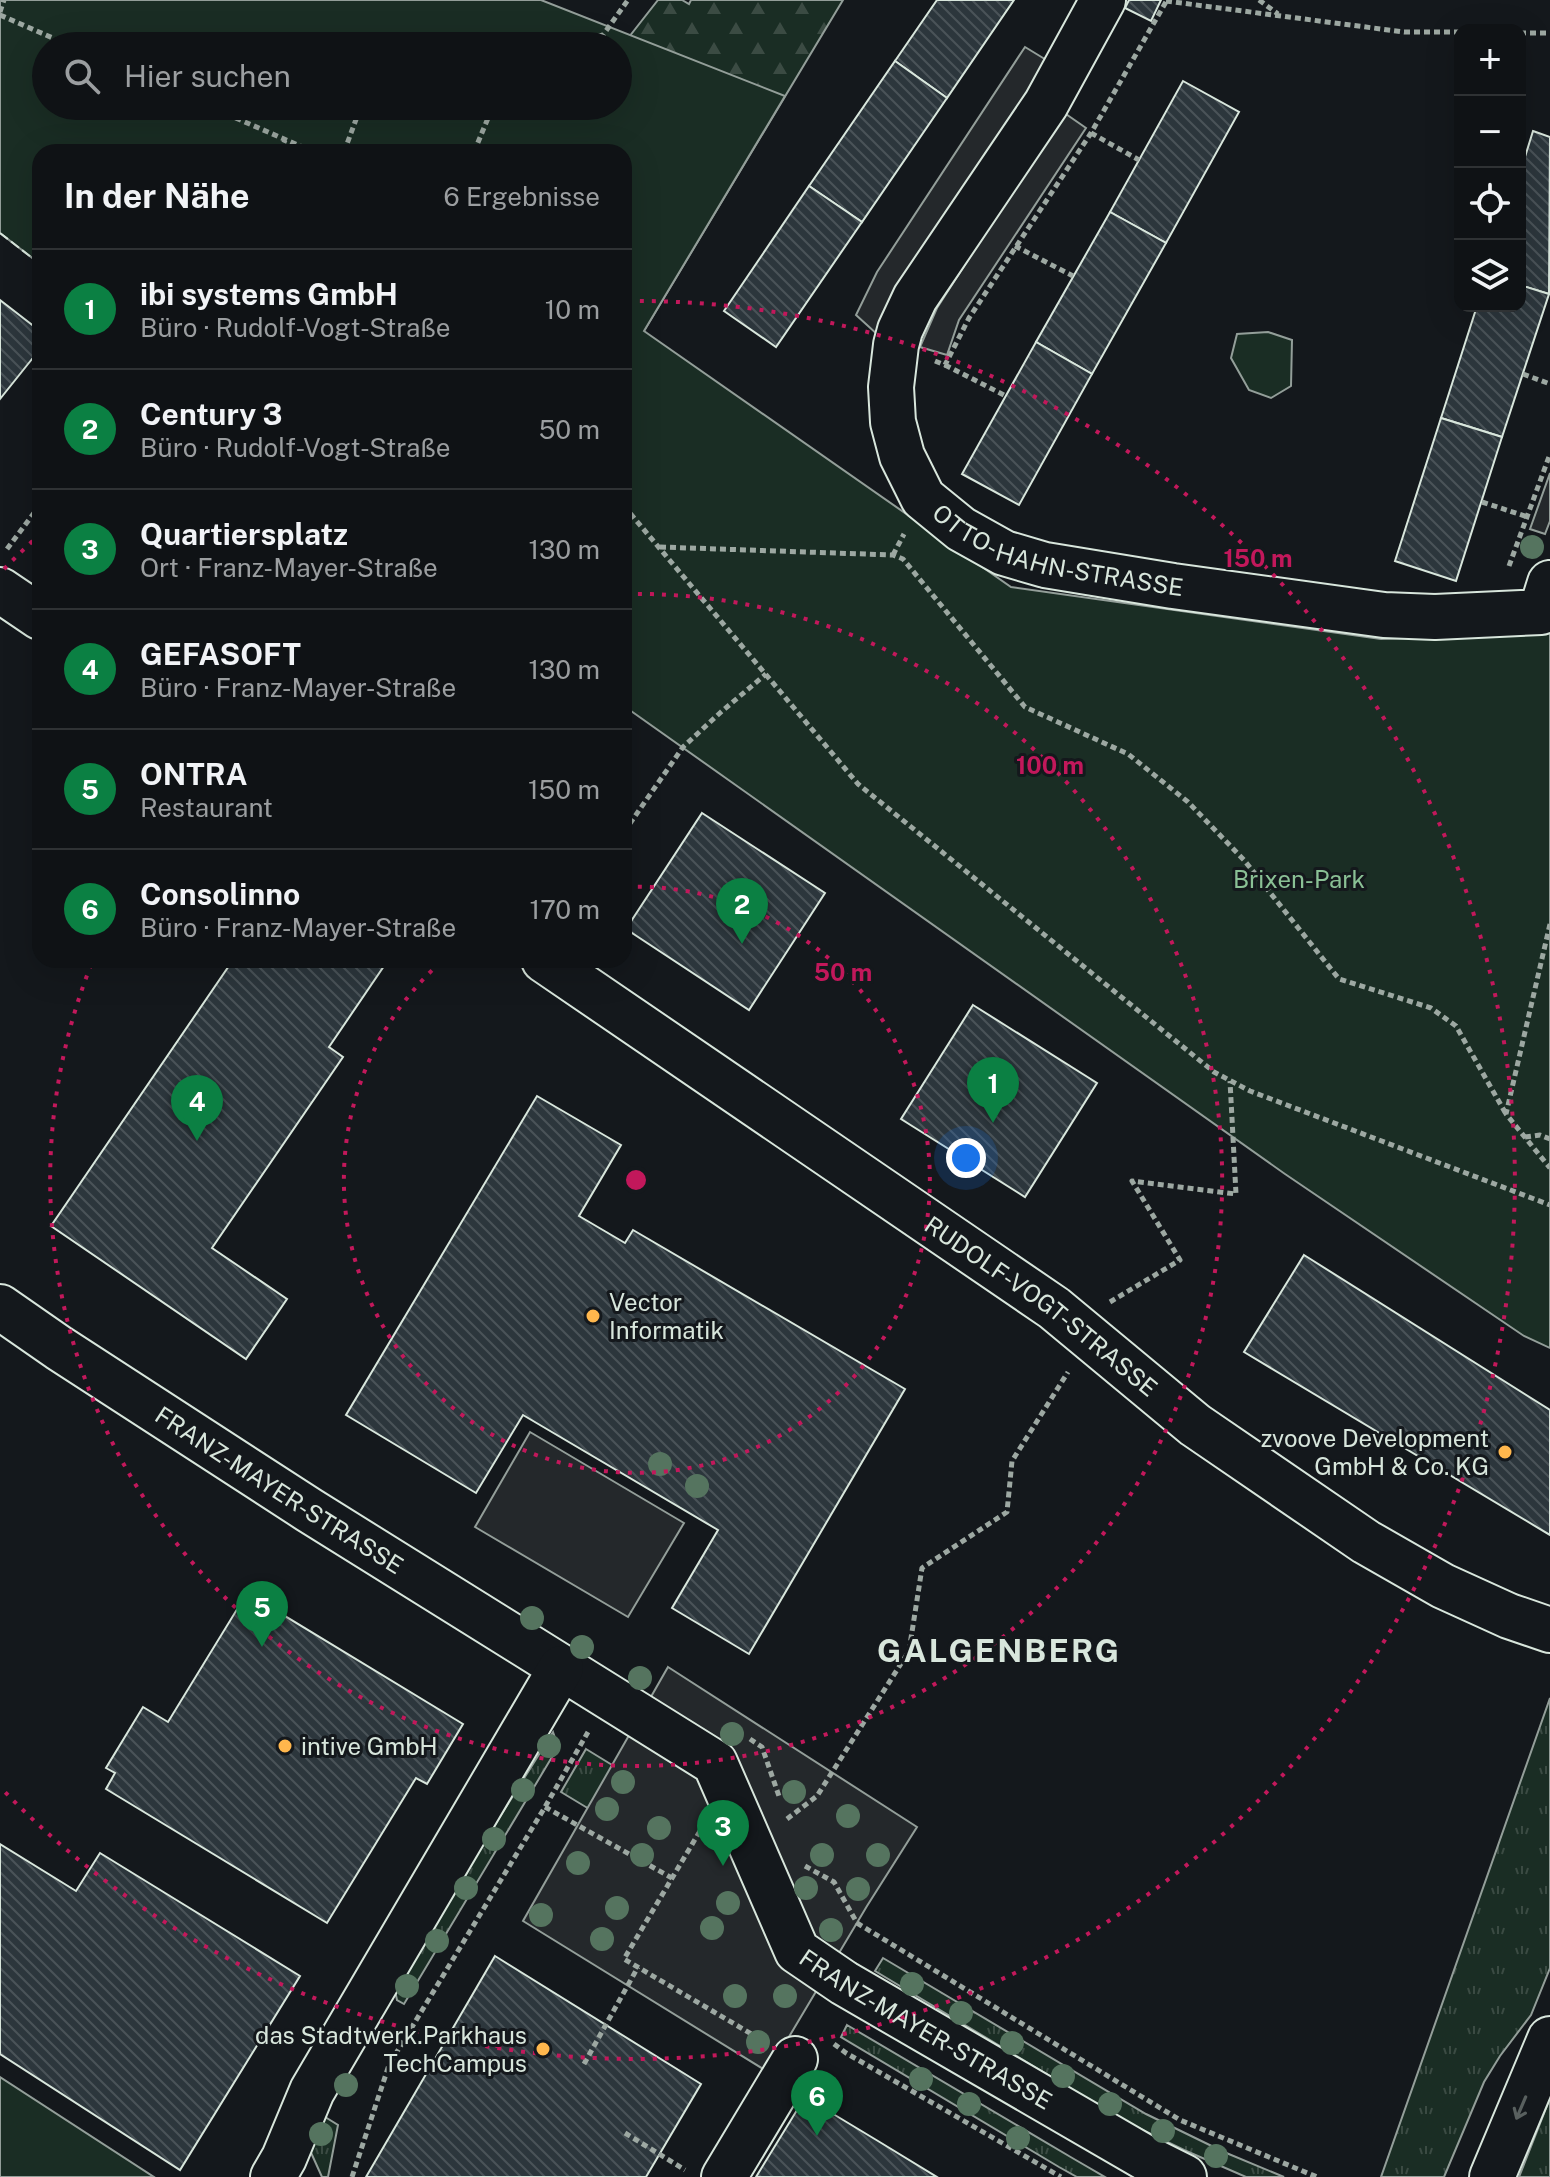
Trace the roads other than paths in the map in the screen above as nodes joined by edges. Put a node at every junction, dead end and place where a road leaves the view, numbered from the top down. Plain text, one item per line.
1 (1103, 0) edge
2 (1550, 583) edge
3 (0, 590) edge
4 (32, 612) edge
5 (556, 968) edge
6 (0, 1307) edge
7 (1550, 1630) edge
8 (561, 1668) junction
9 (1550, 2039) edge
10 (795, 2059) road end
11 (273, 2177) edge
12 (724, 2177) edge
13 (1184, 2177) edge
14 (1492, 2177) edge

1 - 2 street, OTTO-HAHN-STRASSE
3 - 4 street
5 - 7 street, RUDOLF-VOGT-STRASSE
6 - 8 street, FRANZ-MAYER-STRASSE
8 - 11 street
8 - 13 street, FRANZ-MAYER-STRASSE
9 -> 14 street
10 - 12 street

